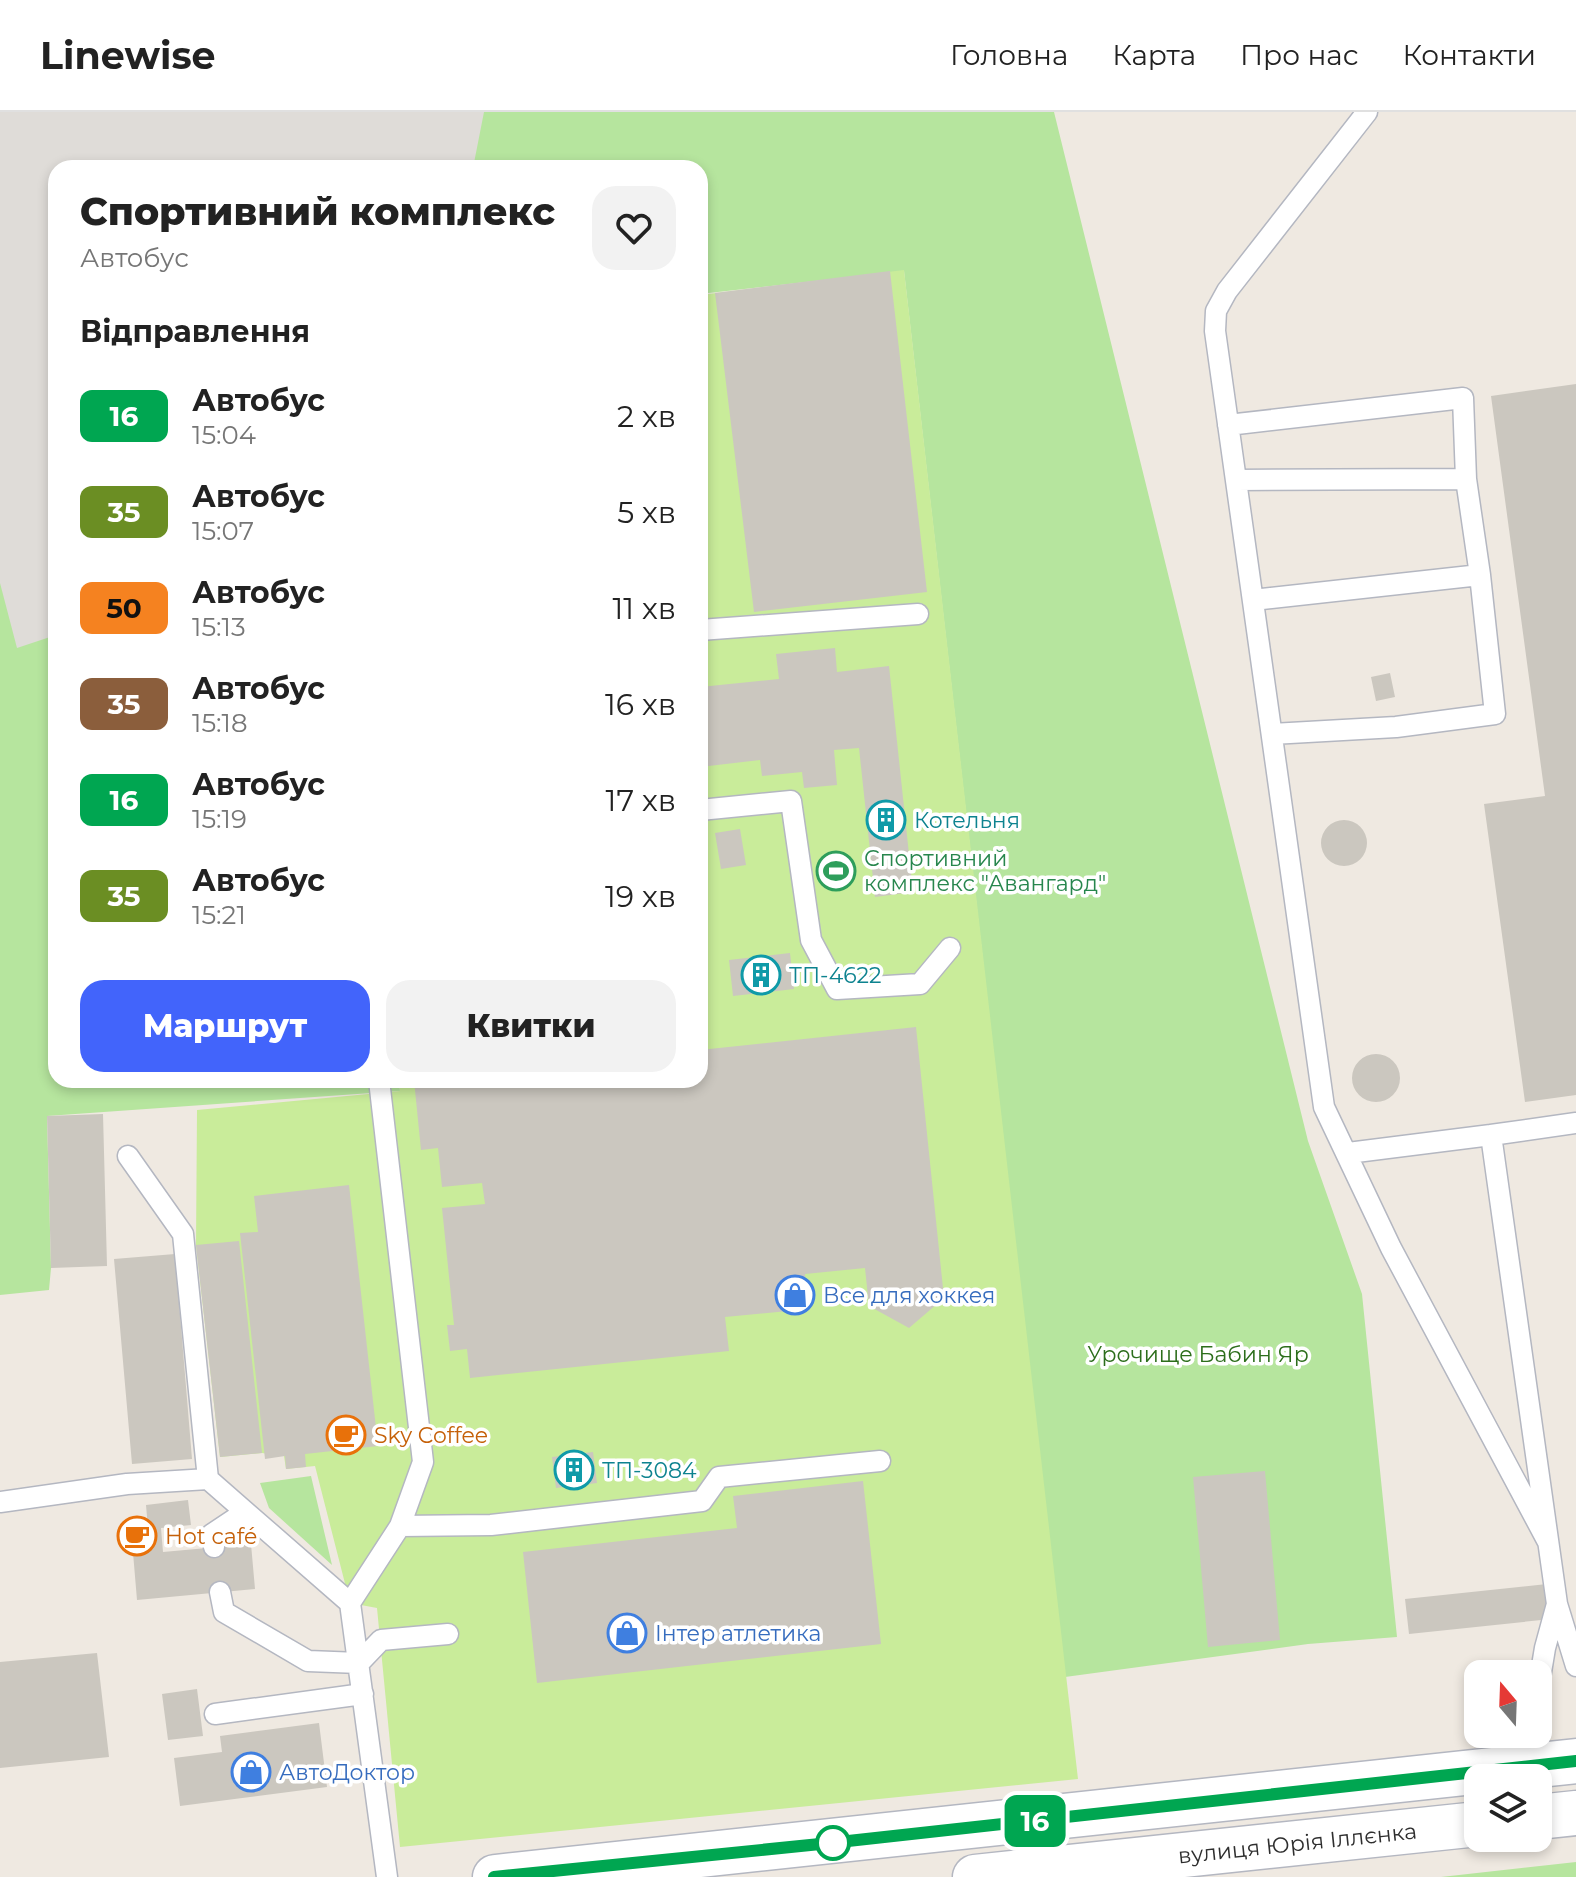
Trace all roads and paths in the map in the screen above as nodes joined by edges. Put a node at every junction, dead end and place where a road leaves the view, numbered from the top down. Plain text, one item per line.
1 (1367, 112) edge
2 (1228, 425) junction
3 (1466, 479) junction
4 (1236, 480) junction
5 (1480, 575) junction
6 (1253, 600) junction
7 (918, 614) dead end
8 (708, 629) edge
9 (1272, 734) junction
10 (708, 809) edge
11 (950, 948) dead end
12 (380, 1088) edge
13 (1576, 1123) edge
14 (1491, 1135) junction
15 (1348, 1153) junction
16 (128, 1156) dead end
17 (880, 1461) dead end
18 (208, 1479) junction
19 (0, 1502) edge
20 (245, 1512) junction
21 (400, 1526) junction
22 (1548, 1542) junction
23 (214, 1547) dead end
24 (220, 1592) dead end
25 (350, 1603) junction
26 (1557, 1604) junction
27 (448, 1634) dead end
28 (1543, 1660) edge
29 (359, 1663) junction
30 (1576, 1666) edge
31 (363, 1694) junction
32 (215, 1714) dead end
33 (1553, 1753) edge
34 (1576, 1813) edge
35 (1552, 1816) edge
36 (1464, 1825) edge
37 (387, 1877) edge
38 (495, 1877) edge
39 (975, 1877) edge

1 - 2 lane
2 - 3 lane
2 - 4 lane
3 - 4 lane
3 - 5 lane
4 - 6 lane
5 - 6 lane
5 - 9 lane
6 - 9 lane
7 - 8 lane
9 - 15 lane
10 - 11 lane
12 - 21 lane
13 - 14 lane
14 - 15 lane
14 - 22 lane
15 - 22 lane
16 - 18 lane
17 - 21 lane
18 - 19 lane
18 - 20 lane
20 - 23 lane
20 - 25 lane
21 - 25 lane
22 - 26 lane
24 - 29 lane
25 - 29 lane
26 - 28 lane
26 - 30 lane
27 - 29 lane
29 - 31 lane
31 - 32 lane
31 - 37 lane
33 - 38 main road
34 - 35 main road
36 - 39 main road, вулиця Юрія Іллєнка

